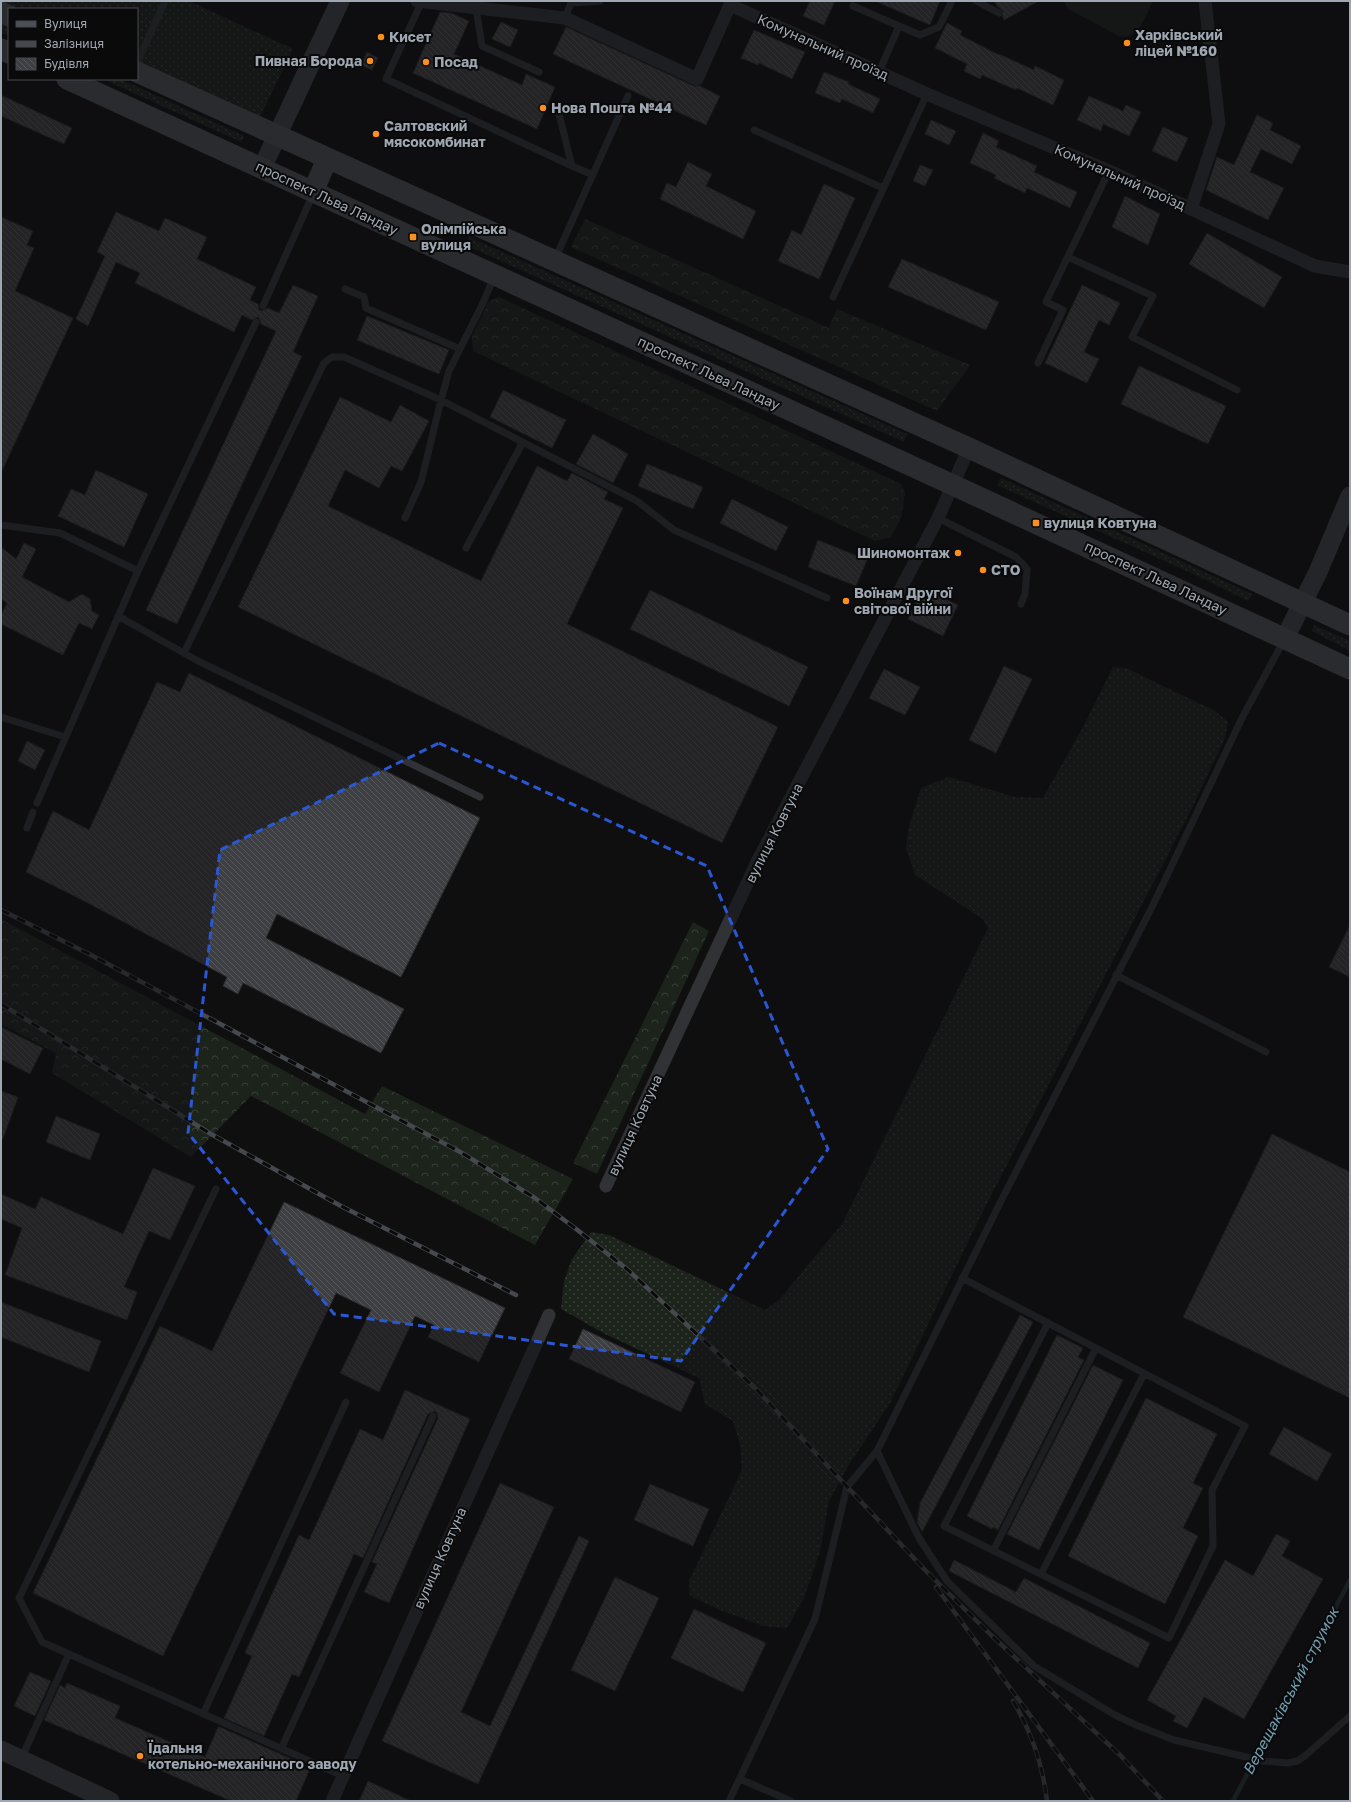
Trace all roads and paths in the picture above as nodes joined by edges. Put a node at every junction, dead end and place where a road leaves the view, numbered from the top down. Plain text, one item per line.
1 (165, 1) edge
2 (340, 1) edge
3 (600, 1) edge
4 (952, 1) edge
5 (976, 1) edge
6 (1205, 1) edge
7 (420, 2) edge
8 (731, 3) edge
9 (853, 6) dead end
10 (476, 8) junction
11 (999, 13) dead end
12 (565, 18) junction
13 (899, 26) junction
14 (138, 61) edge
15 (138, 72) edge
16 (539, 72) dead end
17 (879, 72) junction
18 (69, 80) edge
19 (927, 94) junction
20 (628, 96) dead end
21 (559, 114) dead end
22 (754, 130) dead end
23 (276, 135) junction
24 (327, 159) junction
25 (572, 166) junction
26 (262, 168) junction
27 (1109, 171) junction
28 (593, 175) junction
29 (883, 188) junction
30 (313, 192) junction
31 (1192, 208) junction
32 (1068, 258) junction
33 (554, 261) junction
34 (1350, 272) edge
35 (495, 275) junction
36 (345, 289) dead end
37 (833, 297) dead end
38 (263, 306) dead end
39 (256, 322) dead end
40 (460, 349) junction
41 (1038, 363) dead end
42 (1237, 390) dead end
43 (441, 400) junction
44 (523, 442) junction
45 (969, 448) junction
46 (953, 485) junction
47 (1350, 496) edge
48 (405, 518) dead end
49 (938, 518) junction
50 (1, 525) edge
51 (466, 548) dead end
52 (138, 570) junction
53 (827, 598) dead end
54 (1303, 603) junction
55 (1022, 604) dead end
56 (118, 616) junction
57 (1350, 625) edge
58 (1285, 638) junction
59 (184, 653) junction
60 (1350, 669) edge
61 (1, 717) edge
62 (65, 737) junction
63 (480, 797) dead end
64 (37, 803) dead end
65 (33, 812) dead end
66 (26, 828) dead end
67 (1116, 975) junction
68 (1266, 1052) dead end
69 (606, 1186) dead end
70 (216, 1189) dead end
71 (962, 1278) junction
72 (549, 1315) dead end
73 (1048, 1323) junction
74 (1096, 1348) junction
75 (1144, 1374) junction
76 (346, 1402) dead end
77 (432, 1416) dead end
78 (877, 1451) junction
79 (994, 1551) junction
80 (1041, 1574) junction
81 (69, 1654) junction
82 (203, 1714) junction
83 (1350, 1716) edge
84 (281, 1749) junction
85 (1, 1750) edge
86 (21, 1760) junction
87 (342, 1776) junction
88 (740, 1779) junction
89 (101, 1799) edge
90 (332, 1801) edge
91 (729, 1801) edge
92 (791, 1801) edge

1 - 14 lane
2 - 23 street
3 - 12 lane
4 - 13 lane
5 - 11 lane
6 - 31 street
7 - 10 street, Комунальний проїзд
7 - 25 lane
8 - 12 street, Комунальний проїзд
8 - 17 street, Комунальний проїзд
9 - 13 lane
10 - 12 street, Комунальний проїзд
10 - 16 lane
13 - 17 lane
15 - 23 main road
17 - 19 street, Комунальний проїзд
18 - 26 main road, проспект Льва Ландау
19 - 27 street, Комунальний проїзд
19 - 29 lane
20 - 28 lane
21 - 25 lane
22 - 29 lane
23 - 24 main road
23 - 26 street
24 - 30 main road
24 - 33 main road
25 - 28 lane
26 - 30 main road, проспект Льва Ландау
27 - 31 street, Комунальний проїзд
27 - 32 lane
28 - 33 lane
29 - 37 lane
30 - 35 main road, проспект Льва Ландау
30 - 38 lane
31 - 34 street, Комунальний проїзд
32 - 41 lane
32 - 42 lane
33 - 45 main road
35 - 40 lane
35 - 46 main road, проспект Льва Ландау
36 - 40 lane
39 - 52 lane
40 - 43 lane
43 - 44 lane
43 - 48 lane
43 - 59 lane
44 - 51 lane
44 - 53 lane
45 - 46 street, вулиця Ковтуна
45 - 54 main road
46 - 49 street, вулиця Ковтуна
46 - 58 main road, проспект Льва Ландау
47 - 54 street
49 - 55 lane
49 - 69 street, вулиця Ковтуна
50 - 52 lane
52 - 56 lane
54 - 57 main road
54 - 58 street
56 - 59 lane
56 - 62 lane
58 - 60 main road, проспект Льва Ландау
58 - 67 lane
59 - 63 lane
61 - 62 lane
62 - 64 lane
65 - 66 lane
67 - 68 lane
67 - 71 lane
70 - 81 lane
71 - 73 lane
71 - 78 lane
72 - 87 street, вулиця Ковтуна
73 - 74 lane
73 - 79 lane
74 - 75 lane
74 - 79 lane
75 - 80 lane
75 - 80 lane
76 - 82 lane
77 - 84 lane
78 - 83 lane
78 - 88 lane
79 - 80 lane
81 - 82 lane
81 - 86 lane
82 - 84 lane
84 - 87 lane
85 - 86 street
86 - 89 street
87 - 90 street, вулиця Ковтуна
88 - 91 lane
88 - 92 lane

